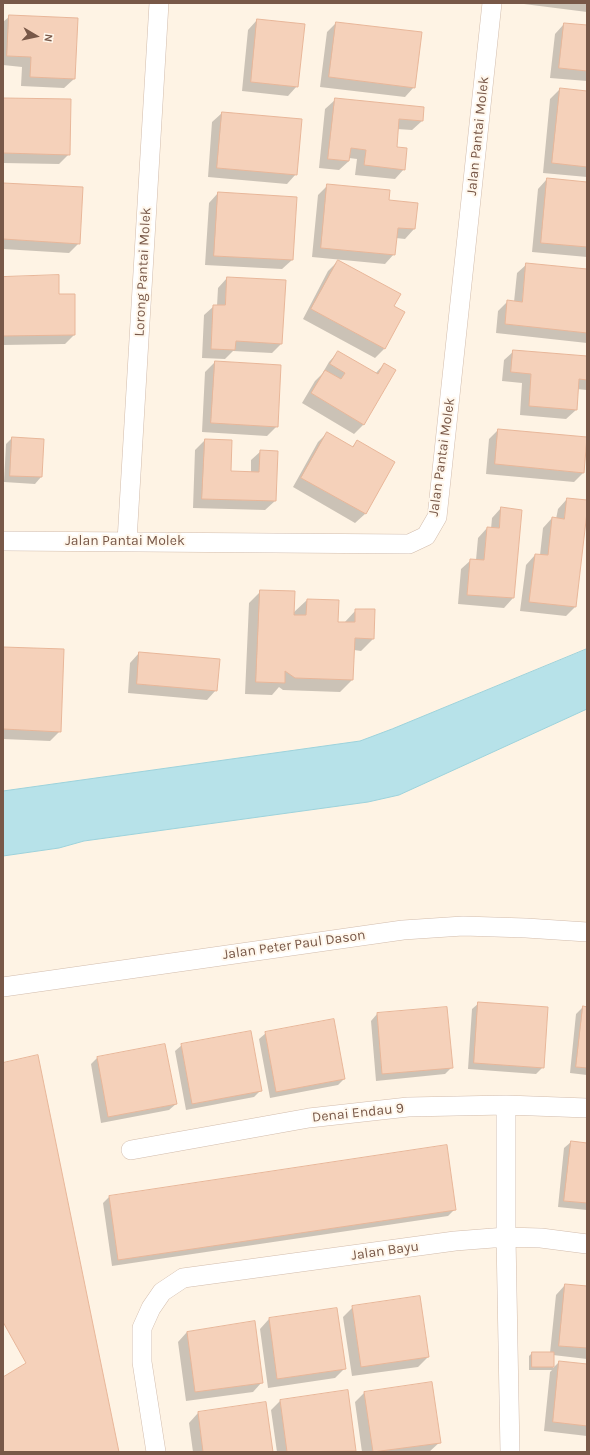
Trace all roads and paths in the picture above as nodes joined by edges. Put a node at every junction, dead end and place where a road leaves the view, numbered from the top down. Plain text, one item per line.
1 (159, 3) edge
2 (492, 3) edge
3 (3, 541) edge
4 (127, 542) junction
5 (587, 932) edge
6 (3, 987) edge
7 (506, 1104) junction
8 (587, 1108) edge
9 (131, 1150) dead end
10 (506, 1237) junction
11 (587, 1244) edge
12 (156, 1452) edge
13 (510, 1452) edge

1 - 4 street, Lorong Pantai Molek
2 - 4 street, Jalan Pantai Molek
3 - 4 street, Jalan Pantai Molek
5 - 6 street, Jalan Peter Paul Dason
7 - 8 street, Denai Endau 9
7 - 9 street, Denai Endau 9
7 - 10 street
10 - 11 street, Jalan Bayu
10 - 12 street, Jalan Bayu
10 - 13 street

